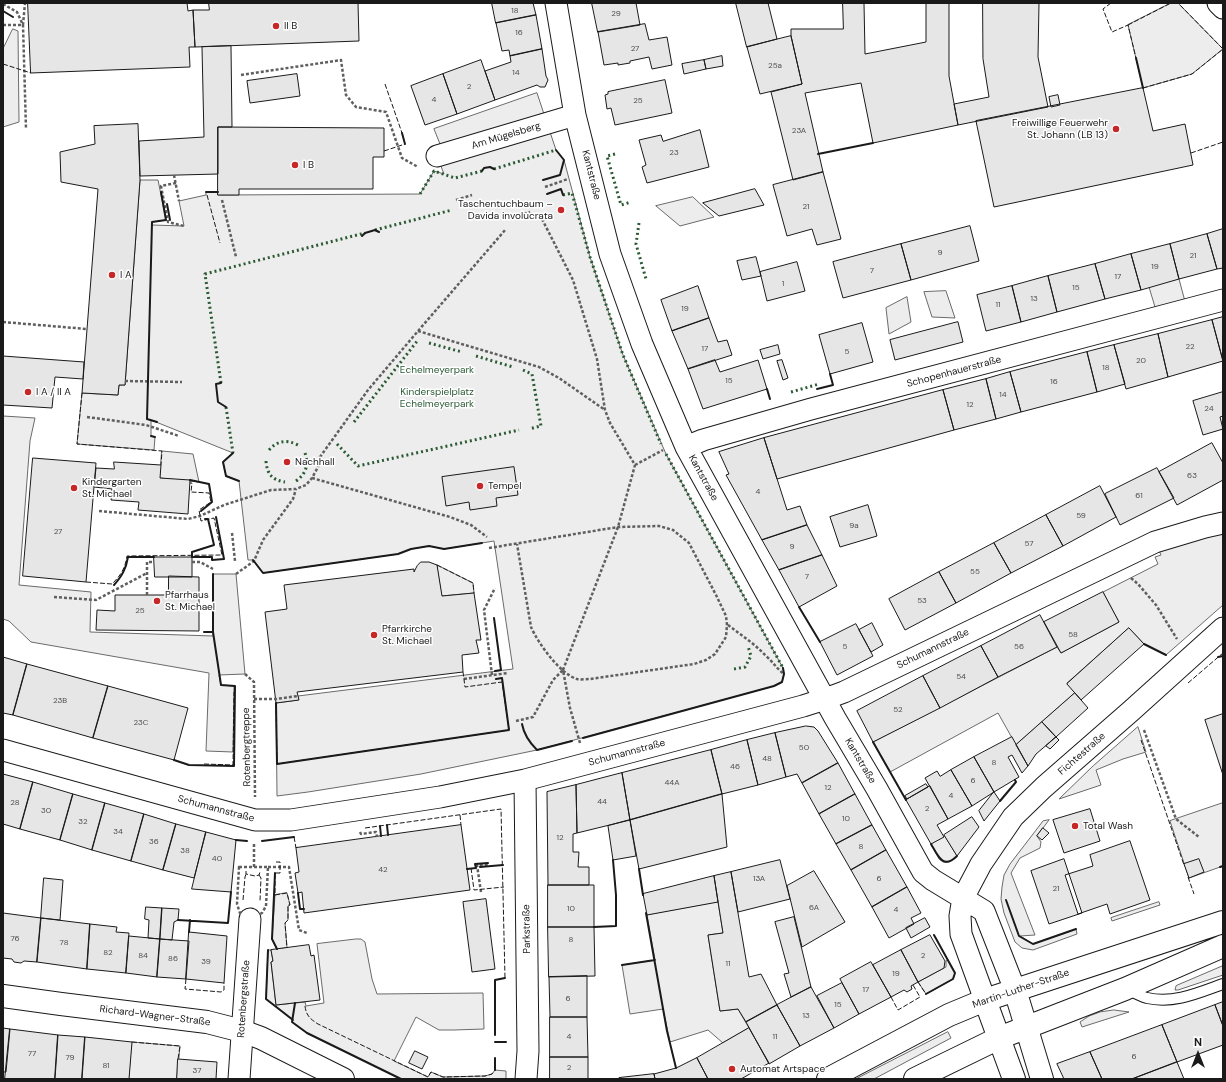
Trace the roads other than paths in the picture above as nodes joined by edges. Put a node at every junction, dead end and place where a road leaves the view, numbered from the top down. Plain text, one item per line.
1 (556, 3) edge
2 (1218, 3) edge
3 (1223, 8) edge
4 (576, 115) junction
5 (438, 156) dead end
6 (1223, 300) edge
7 (686, 447) junction
8 (1223, 523) edge
9 (1223, 628) edge
10 (825, 699) junction
11 (3, 750) edge
12 (525, 780) junction
13 (963, 898) junction
14 (250, 919) dead end
15 (1223, 922) edge
16 (1223, 946) edge
17 (1223, 984) edge
18 (1125, 988) junction
19 (1015, 990) junction
20 (3, 996) edge
21 (985, 1000) junction
22 (1026, 1028) junction
23 (242, 1031) junction
24 (998, 1038) junction
25 (926, 1076) edge
26 (239, 1079) edge
27 (343, 1079) edge
28 (526, 1079) edge
29 (828, 1079) edge
30 (1014, 1079) edge
31 (1042, 1079) edge

1 - 4 street, Kantstraße
2 - 3 street
4 - 5 street, Am Mügelsberg
4 - 7 street, Kantstraße
6 - 7 street, Schopenhauerstraße
7 - 10 street, Kantstraße
8 - 10 street, Schumannstraße
9 - 13 street, Fichtestraße
10 - 12 street, Schumannstraße
10 - 13 street, Kantstraße
11 - 12 street, Schumannstraße
12 - 28 street, Parkstraße
13 - 19 street
13 - 21 street, Fichtestraße
14 - 23 street, Rotenbergstraße
15 - 19 main road, Martin-Luther-Straße
16 - 18 main road
17 - 18 lane
18 - 22 main road
19 - 21 main road, Martin-Luther-Straße
19 - 22 main road
20 - 23 main road, Richard-Wagner-Straße
21 - 24 main road, Fichtestraße
21 - 29 main road, Martin-Luther-Straße
22 - 24 main road
22 - 31 main road
23 - 26 street, Rotenbergstraße
23 - 27 main road, Richard-Wagner-Straße
24 - 25 main road
24 - 30 main road, Fichtestraße

